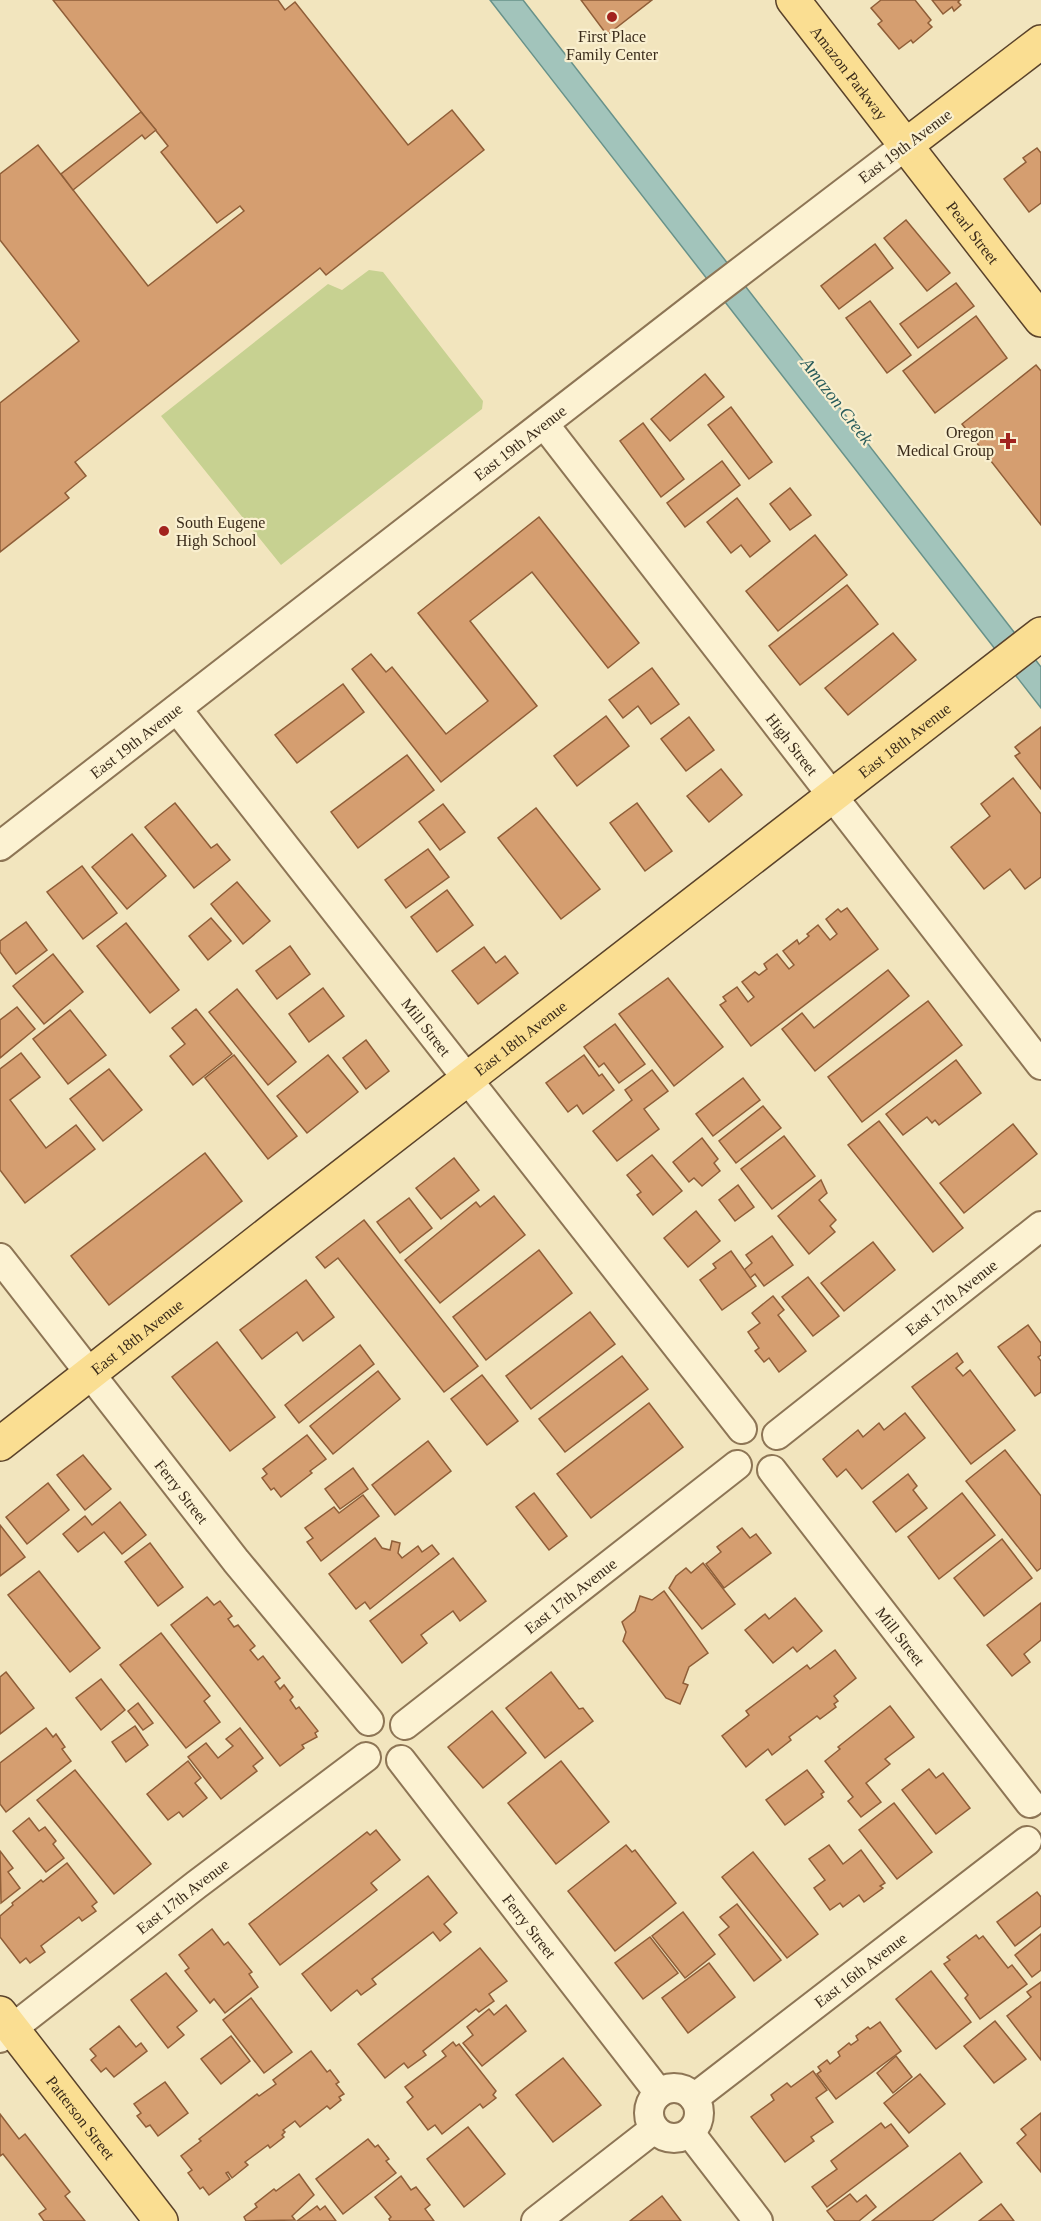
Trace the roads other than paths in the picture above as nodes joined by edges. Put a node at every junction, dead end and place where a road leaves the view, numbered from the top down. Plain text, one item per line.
1 (793, 0) edge
2 (1041, 42) edge
3 (905, 146) junction
4 (1041, 320) edge
5 (544, 424) junction
6 (1036, 638) edge
7 (177, 709) junction
8 (833, 795) junction
9 (0, 846) edge
10 (1041, 1065) edge
11 (467, 1079) junction
12 (1041, 1226) edge
13 (0, 1258) edge
14 (91, 1374) junction
15 (742, 1429) junction
16 (777, 1435) junction
17 (0, 1444) edge
18 (737, 1465) junction
19 (772, 1470) junction
20 (369, 1721) junction
21 (405, 1725) junction
22 (366, 1757) junction
23 (401, 1760) junction
24 (1035, 1800) edge
25 (1034, 1845) edge
26 (4, 2027) edge
27 (659, 2093) junction
28 (694, 2098) junction
29 (654, 2129) junction
30 (690, 2133) junction
31 (160, 2221) edge
32 (536, 2221) edge
33 (758, 2221) edge

1 - 3 main road, Amazon Parkway
2 - 3 main road, East 19th Avenue
3 - 4 main road, Pearl Street
3 - 5 street, East 19th Avenue
5 - 7 street, East 19th Avenue
5 - 8 street, High Street
6 - 8 main road, East 18th Avenue
7 - 9 street, East 19th Avenue
7 - 11 street, Mill Street
8 - 10 street, High Street
8 - 11 main road, East 18th Avenue
11 - 14 main road, East 18th Avenue
11 - 15 street, Mill Street
12 - 16 street, East 17th Avenue
13 - 14 street, Ferry Street
14 - 17 main road, East 18th Avenue
14 - 20 street, Ferry Street
15 - 16 street
15 - 18 street
16 - 19 street
18 - 19 street
18 - 21 street, East 17th Avenue
19 - 24 street, Mill Street
20 - 21 street
20 - 22 street
21 - 23 street
22 - 23 street
22 - 26 street, East 17th Avenue
23 - 27 street, Ferry Street
24 - 25 street
25 - 28 street, East 16th Avenue
26 - 31 main road, Patterson Street
27 - 28 street
27 - 29 street
28 - 30 street
29 - 30 street
29 - 32 street
30 - 33 street

